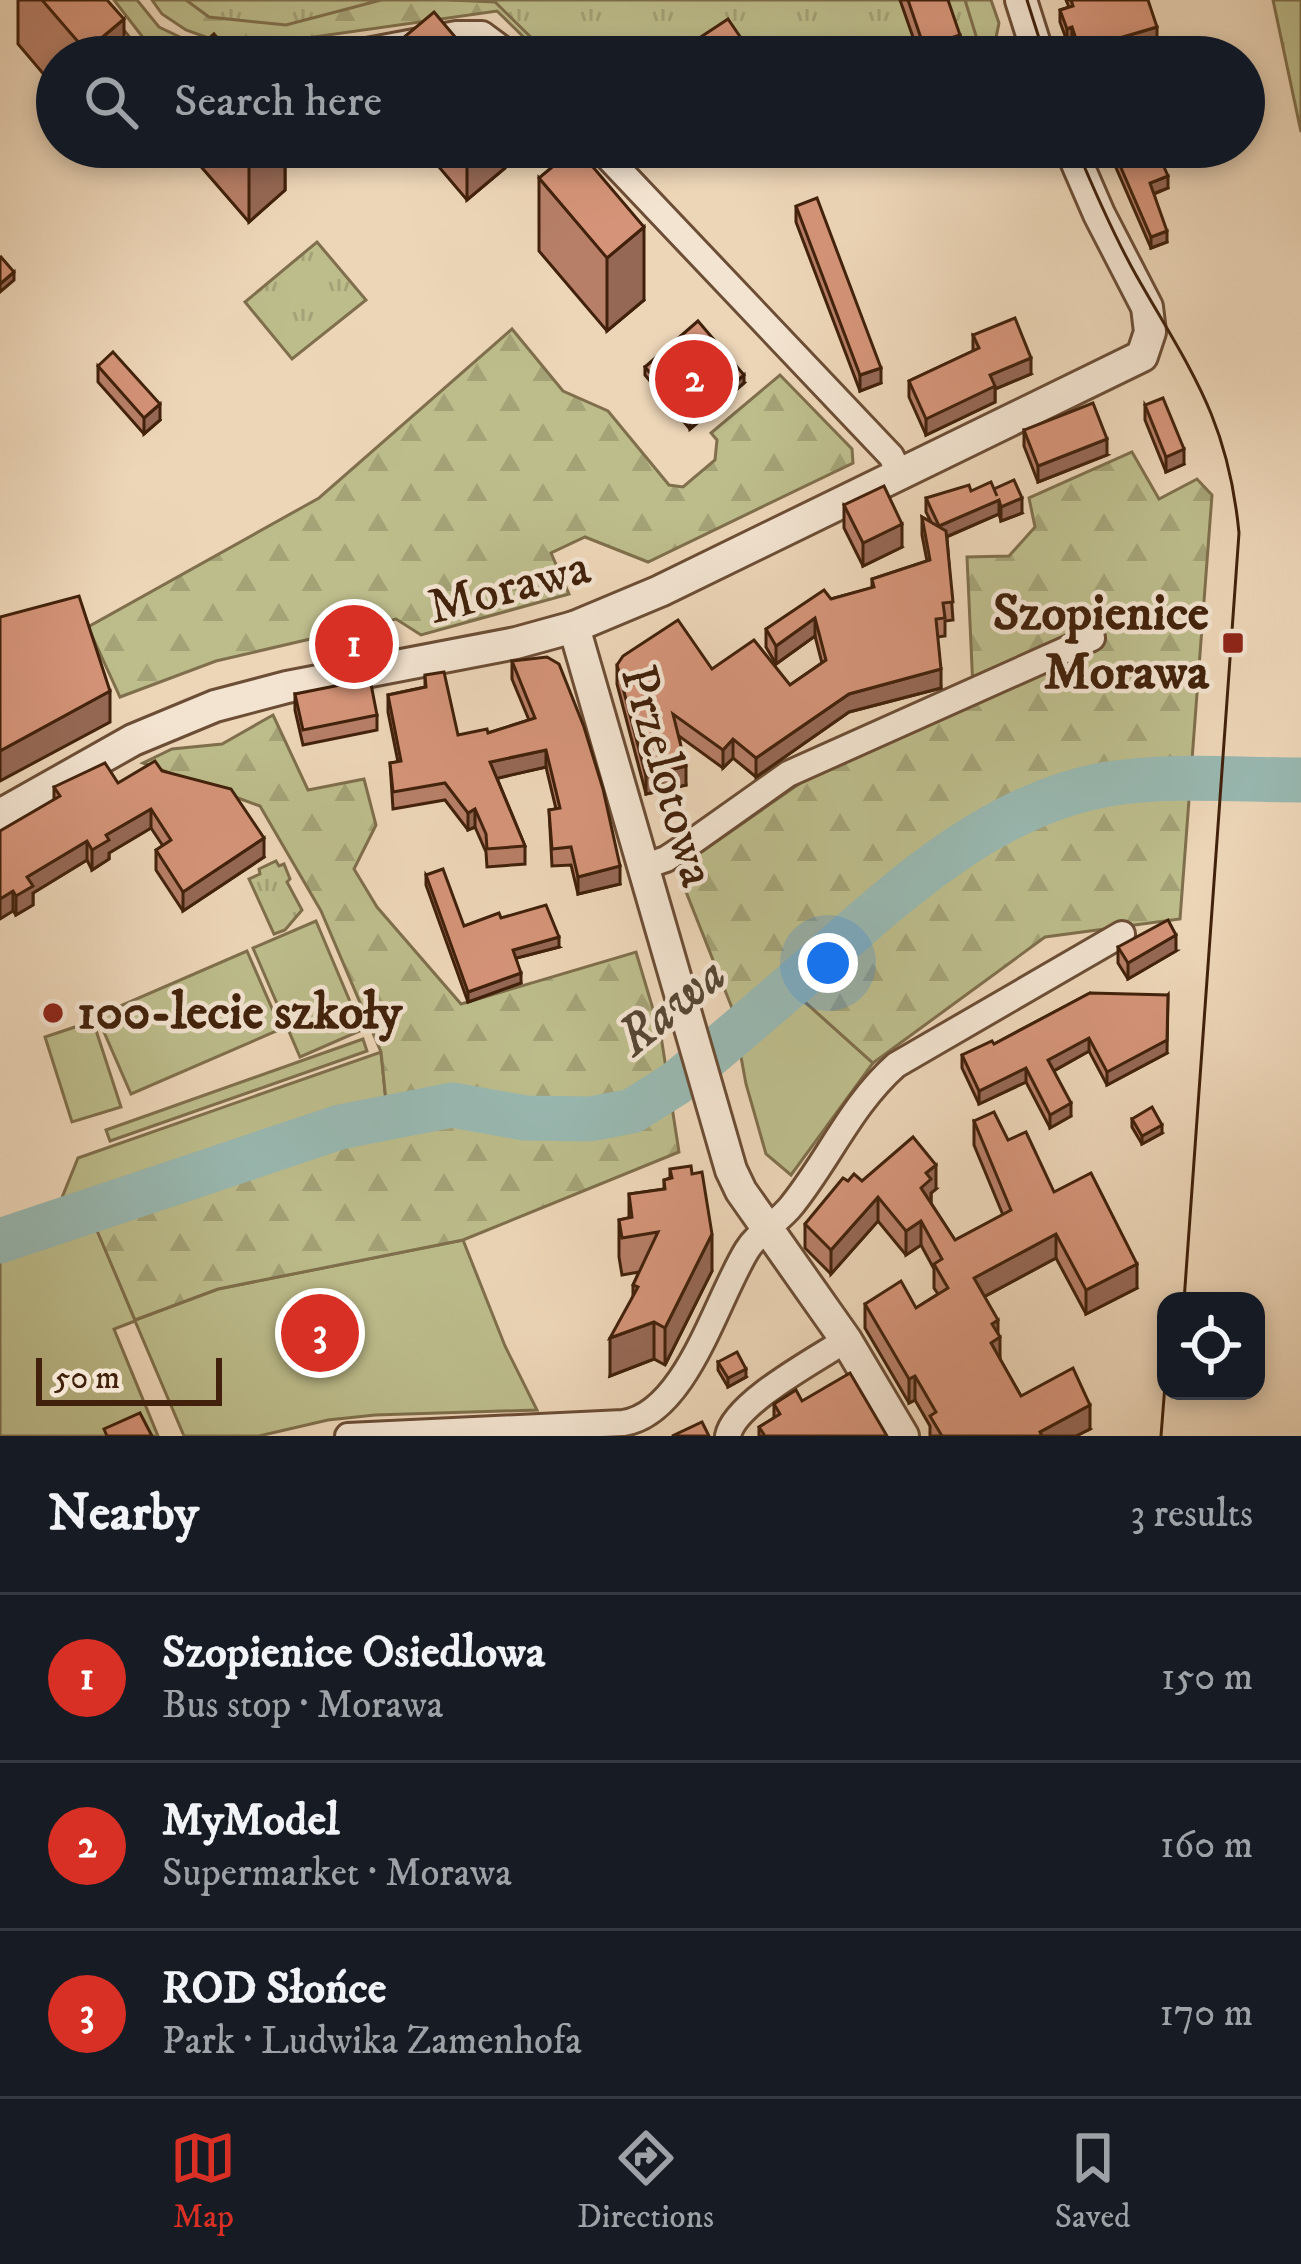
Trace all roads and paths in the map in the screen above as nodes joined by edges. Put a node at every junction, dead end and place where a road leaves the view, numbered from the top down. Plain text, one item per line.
1 (83, 0) edge
2 (1021, 0) edge
3 (111, 36) edge
4 (445, 36) edge
5 (485, 36) edge
6 (1032, 36) edge
7 (618, 168) edge
8 (1079, 168) edge
9 (900, 474) junction
10 (574, 627) junction
11 (1092, 638) dead end
12 (0, 815) edge
13 (643, 867) junction
14 (1122, 934) dead end
15 (767, 1229) junction
16 (846, 1340) junction
17 (640, 1428) edge
18 (348, 1436) edge
19 (728, 1436) edge
20 (903, 1436) edge

1 - 3 street
2 - 6 street
4 - 5 street
7 - 9 street
8 - 9 street, Morawa
9 - 10 street, Morawa
10 - 12 street, Morawa
10 - 13 street, Przelotowa
11 - 13 street
13 - 15 street, Przelotowa
14 - 15 street
15 - 16 street, Przelotowa
15 - 17 street
16 - 19 street
16 - 20 street, Przelotowa
17 - 18 street

